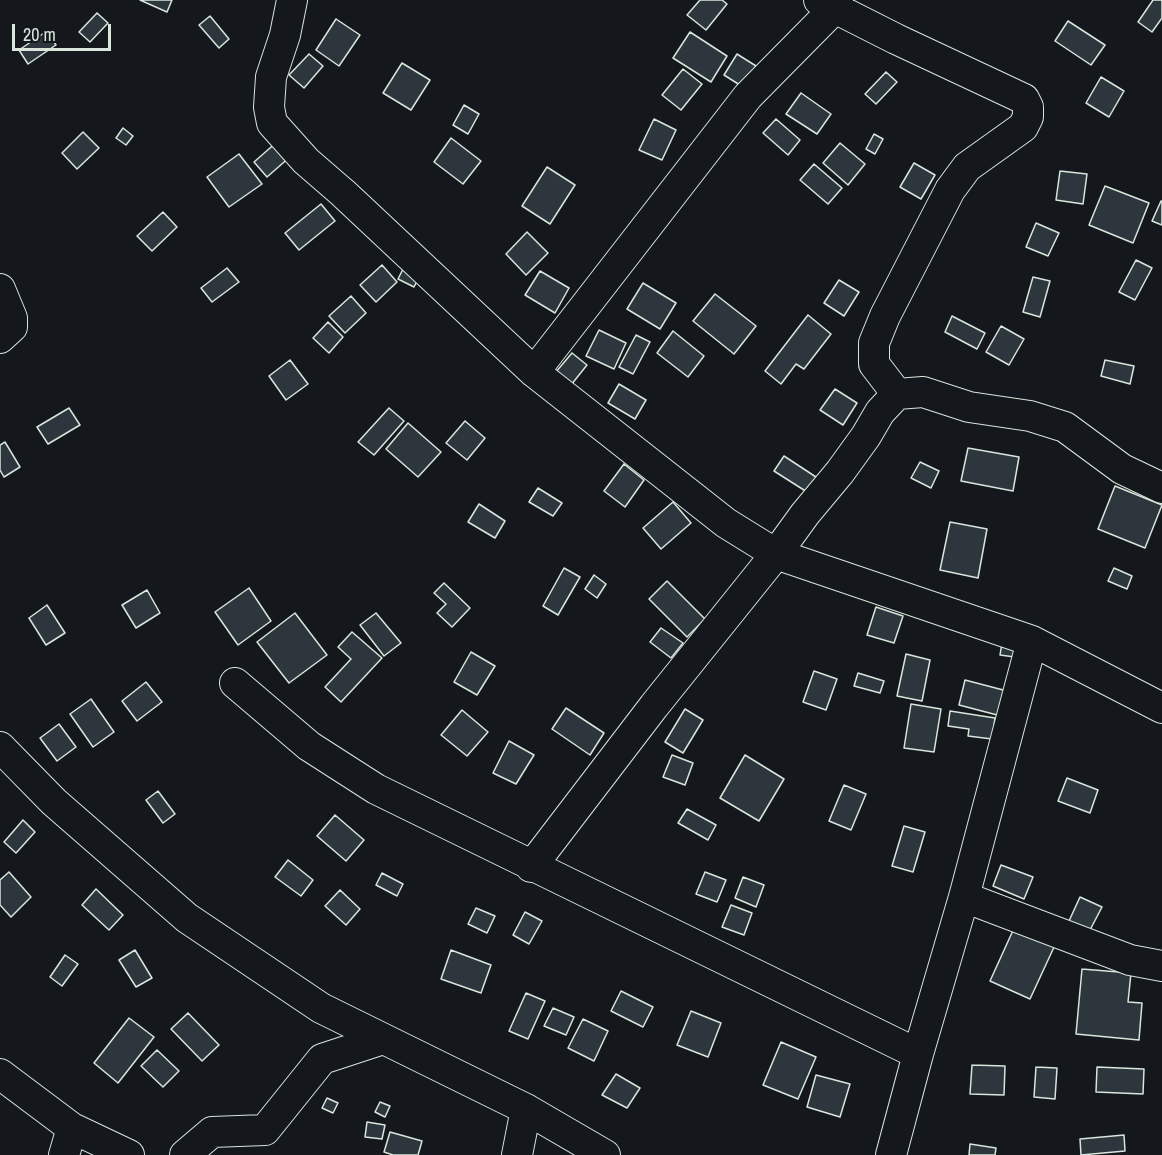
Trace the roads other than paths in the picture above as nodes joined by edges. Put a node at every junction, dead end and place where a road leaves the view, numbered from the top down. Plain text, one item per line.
1 (292, 0) edge
2 (830, 3) edge
3 (0, 289) edge
4 (0, 338) edge
5 (534, 372) junction
6 (897, 394) junction
7 (1162, 488) edge
8 (776, 554) junction
9 (1032, 641) junction
10 (235, 683) dead end
11 (1162, 708) edge
12 (0, 747) edge
13 (531, 867) junction
14 (964, 897) junction
15 (1162, 966) edge
16 (383, 1039) junction
17 (918, 1054) junction
18 (0, 1074) edge
19 (526, 1109) junction
20 (68, 1142) edge
21 (129, 1155) edge
22 (185, 1155) edge
23 (517, 1155) edge
24 (605, 1155) edge
25 (891, 1155) edge

1 - 5 street
2 - 5 street
2 - 6 street
3 - 4 street
5 - 8 street
6 - 7 street
6 - 8 street
8 - 9 street
8 - 13 street
9 - 11 street
9 - 14 street
10 - 13 street
12 - 16 street
13 - 17 street
14 - 15 street
14 - 17 street
16 - 19 street
16 - 22 street
17 - 25 street
18 - 20 street
19 - 23 street
19 - 24 street
20 - 21 street

